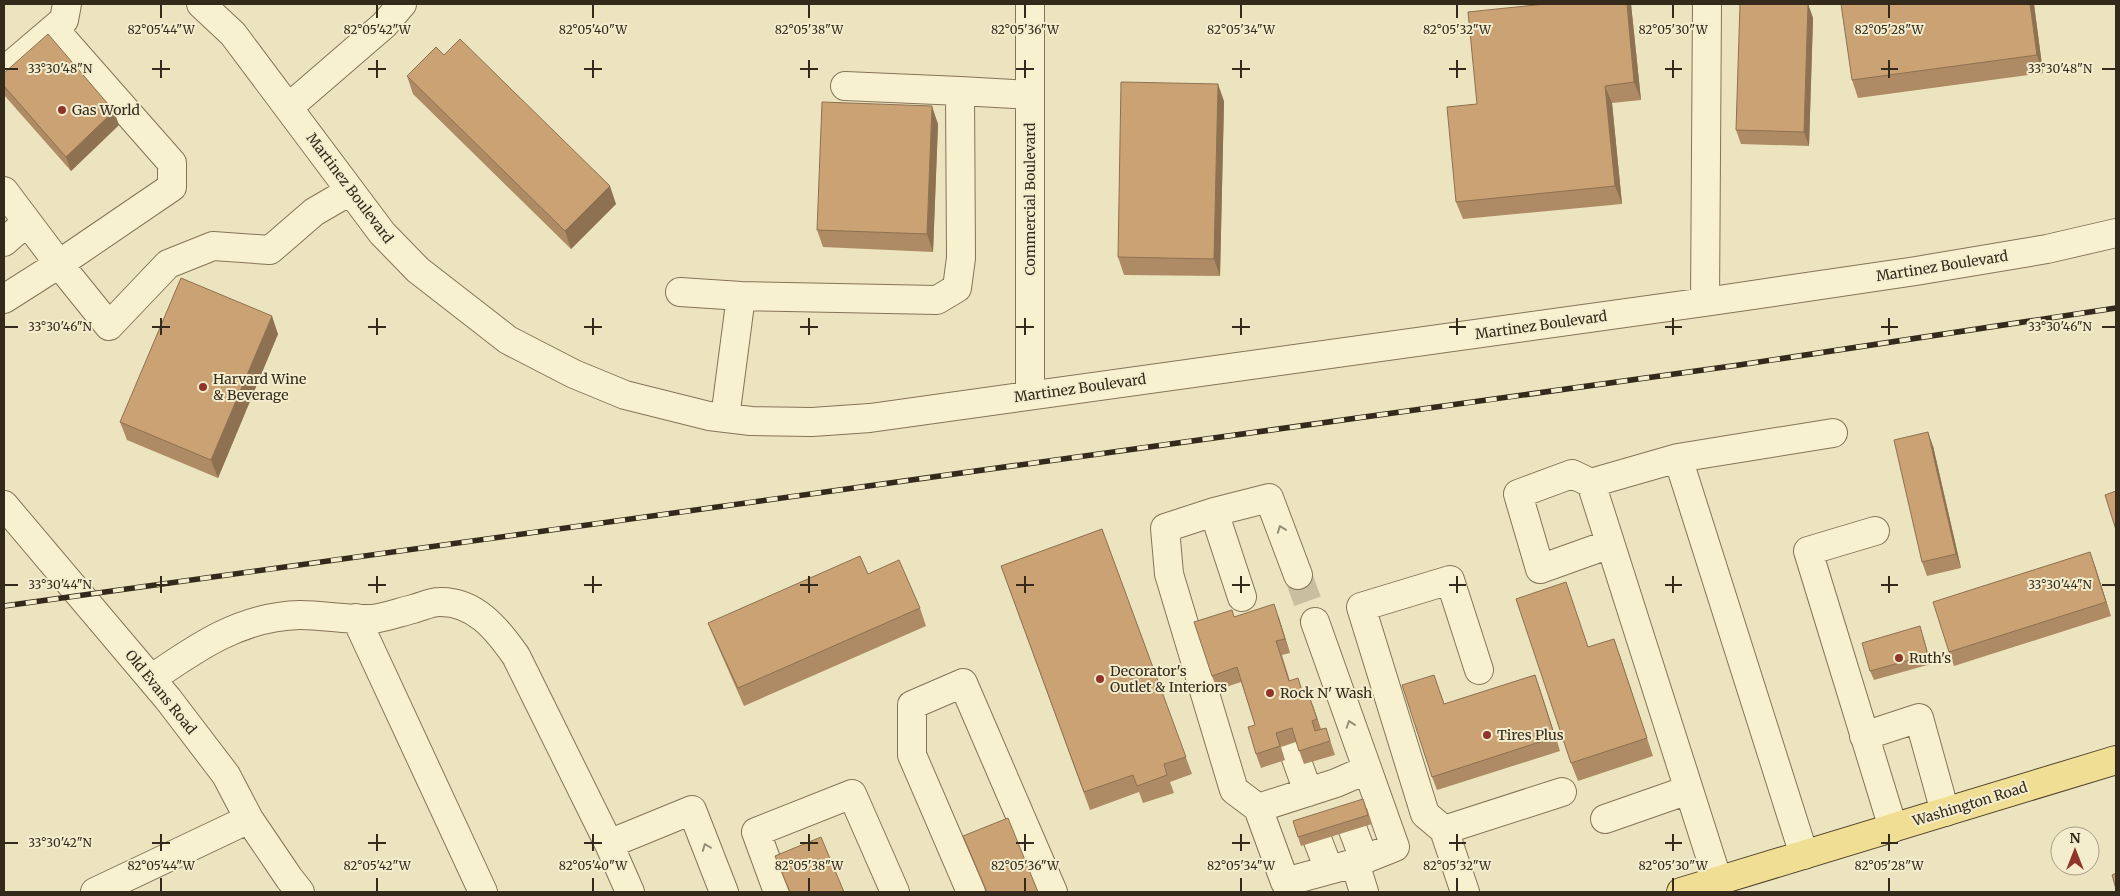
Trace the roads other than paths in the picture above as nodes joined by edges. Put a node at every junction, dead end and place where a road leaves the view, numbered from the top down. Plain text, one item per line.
1 (68, 4) edge
2 (201, 4) edge
3 (402, 4) edge
4 (1030, 4) edge
5 (1707, 4) edge
6 (54, 29) junction
7 (4, 71) edge
8 (845, 86) dead end
9 (960, 91) junction
10 (1030, 95) junction
11 (289, 106) junction
12 (4, 191) edge
13 (350, 191) junction
14 (27, 222) junction
15 (2116, 233) edge
16 (4, 242) edge
17 (60, 264) junction
18 (680, 292) dead end
19 (741, 296) junction
20 (4, 299) edge
21 (1706, 302) junction
22 (1030, 395) junction
23 (725, 418) junction
24 (1833, 433) dead end
25 (1678, 458) junction
26 (1591, 483) junction
27 (4, 505) edge
28 (1214, 512) junction
29 (1876, 531) dead end
30 (1610, 544) junction
31 (1298, 575) tunnel mouth
32 (1242, 597) dead end
33 (356, 618) junction
34 (1315, 622) tunnel mouth
35 (1479, 670) dead end
36 (151, 679) junction
37 (1864, 736) junction
38 (1291, 744) edge
39 (2116, 760) edge
40 (1366, 770) junction
41 (1336, 783) junction
42 (1688, 790) junction
43 (1562, 792) dead end
44 (1304, 793) junction
45 (1258, 808) junction
46 (1945, 812) junction
47 (248, 819) junction
48 (1605, 819) dead end
49 (1893, 828) junction
50 (1444, 830) junction
51 (609, 844) junction
52 (1804, 854) junction
53 (1360, 861) junction
54 (1329, 870) junction
55 (1718, 881) junction
56 (95, 892) edge
57 (300, 892) edge
58 (482, 892) edge
59 (630, 892) edge
60 (724, 892) edge
61 (778, 892) edge
62 (895, 892) edge
63 (971, 892) edge
64 (1053, 892) edge
65 (1364, 892) edge
66 (1465, 892) edge
67 (1680, 892) edge

1 - 6 street
2 - 11 street, Martinez Boulevard
3 - 11 street
4 - 10 street, Commercial Boulevard
5 - 21 street
6 - 7 street
6 - 17 street
8 - 9 street
9 - 10 street
9 - 19 street
10 - 22 street, Commercial Boulevard
11 - 13 street, Martinez Boulevard
12 - 14 street
13 - 17 street
13 - 23 street, Martinez Boulevard
14 - 16 street
14 - 17 street
15 - 21 street, Martinez Boulevard
17 - 20 street
18 - 19 street
19 - 23 street
21 - 22 street, Martinez Boulevard
22 - 23 street, Martinez Boulevard
24 - 25 street
25 - 26 street
25 - 52 street
26 - 30 street
26 - 30 street
27 - 36 street, Old Evans Road
31 -> 28 street
28 - 32 street
28 - 45 street
29 - 37 street
30 - 42 street
33 - 36 street
33 - 51 street
33 - 58 street
40 -> 34 street
35 - 50 street
36 - 47 street, Old Evans Road
37 - 46 street
37 - 49 street
38 - 44 street
39 - 46 main road, Washington Road
40 - 41 street
40 - 53 street
41 - 44 street
41 - 53 street
42 - 48 street
42 - 55 street
43 - 50 street
44 - 45 street
44 - 54 street
45 - 54 street
46 - 49 main road, Washington Road
47 - 56 street
47 - 57 street, Old Evans Road
49 - 52 main road, Washington Road
50 - 66 street
51 - 59 street
60 -> 51 street
52 - 55 main road, Washington Road
53 - 54 street
53 - 65 street
55 - 67 main road, Washington Road
61 - 62 street
63 - 64 street

